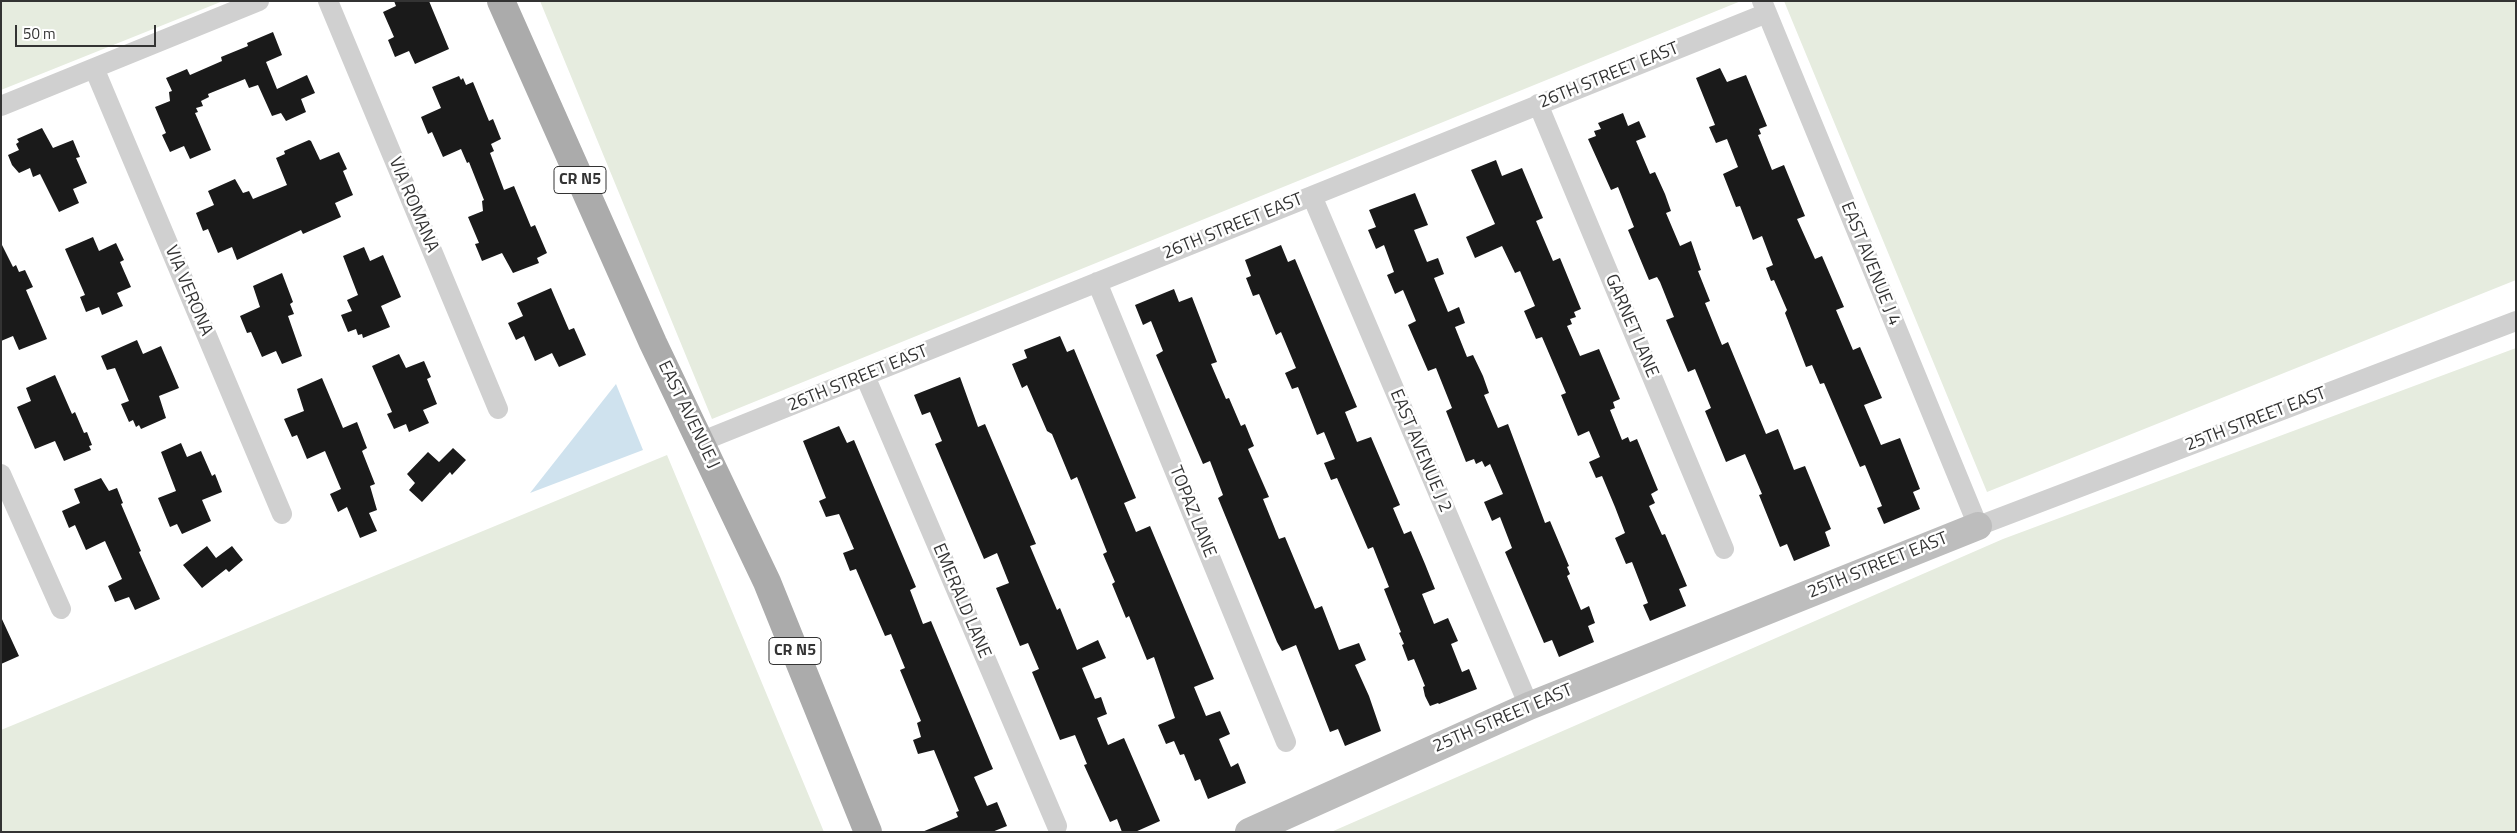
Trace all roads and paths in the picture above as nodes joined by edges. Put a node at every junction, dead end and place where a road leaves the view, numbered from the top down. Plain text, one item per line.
1 (259, 1) edge
2 (328, 1) edge
3 (501, 1) edge
4 (1764, 7) edge
5 (94, 68) junction
6 (1538, 104) junction
7 (1, 106) edge
8 (1312, 196) junction
9 (1097, 282) junction
10 (2516, 321) edge
11 (865, 376) junction
12 (498, 409) dead end
13 (700, 442) junction
14 (1, 474) edge
15 (282, 514) dead end
16 (1978, 526) junction
17 (1724, 549) dead end
18 (60, 609) dead end
19 (1529, 706) junction
20 (1286, 742) dead end
21 (1057, 826) dead end
22 (868, 832) edge
23 (1249, 832) edge

1 - 5 street
2 - 12 street, VIA ROMANA
3 - 13 main road, EAST AVENUE J / CR N5
4 - 6 street, 26TH STREET EAST
4 - 16 street, EAST AVENUE J 4
5 - 7 street
5 - 15 street, VIA VERONA
6 - 8 street, 26TH STREET EAST
6 - 17 street, GARNET LANE
8 - 9 street, 26TH STREET EAST
8 - 19 street, EAST AVENUE J 2
9 - 11 street, 26TH STREET EAST
9 - 20 street, TOPAZ LANE
10 - 16 street, 25TH STREET EAST
11 - 13 street, 26TH STREET EAST
11 - 21 street, EMERALD LANE
13 - 22 main road, EAST AVENUE J / CR N5
14 - 18 street
16 - 19 street, 25TH STREET EAST
19 - 23 street, 25TH STREET EAST

